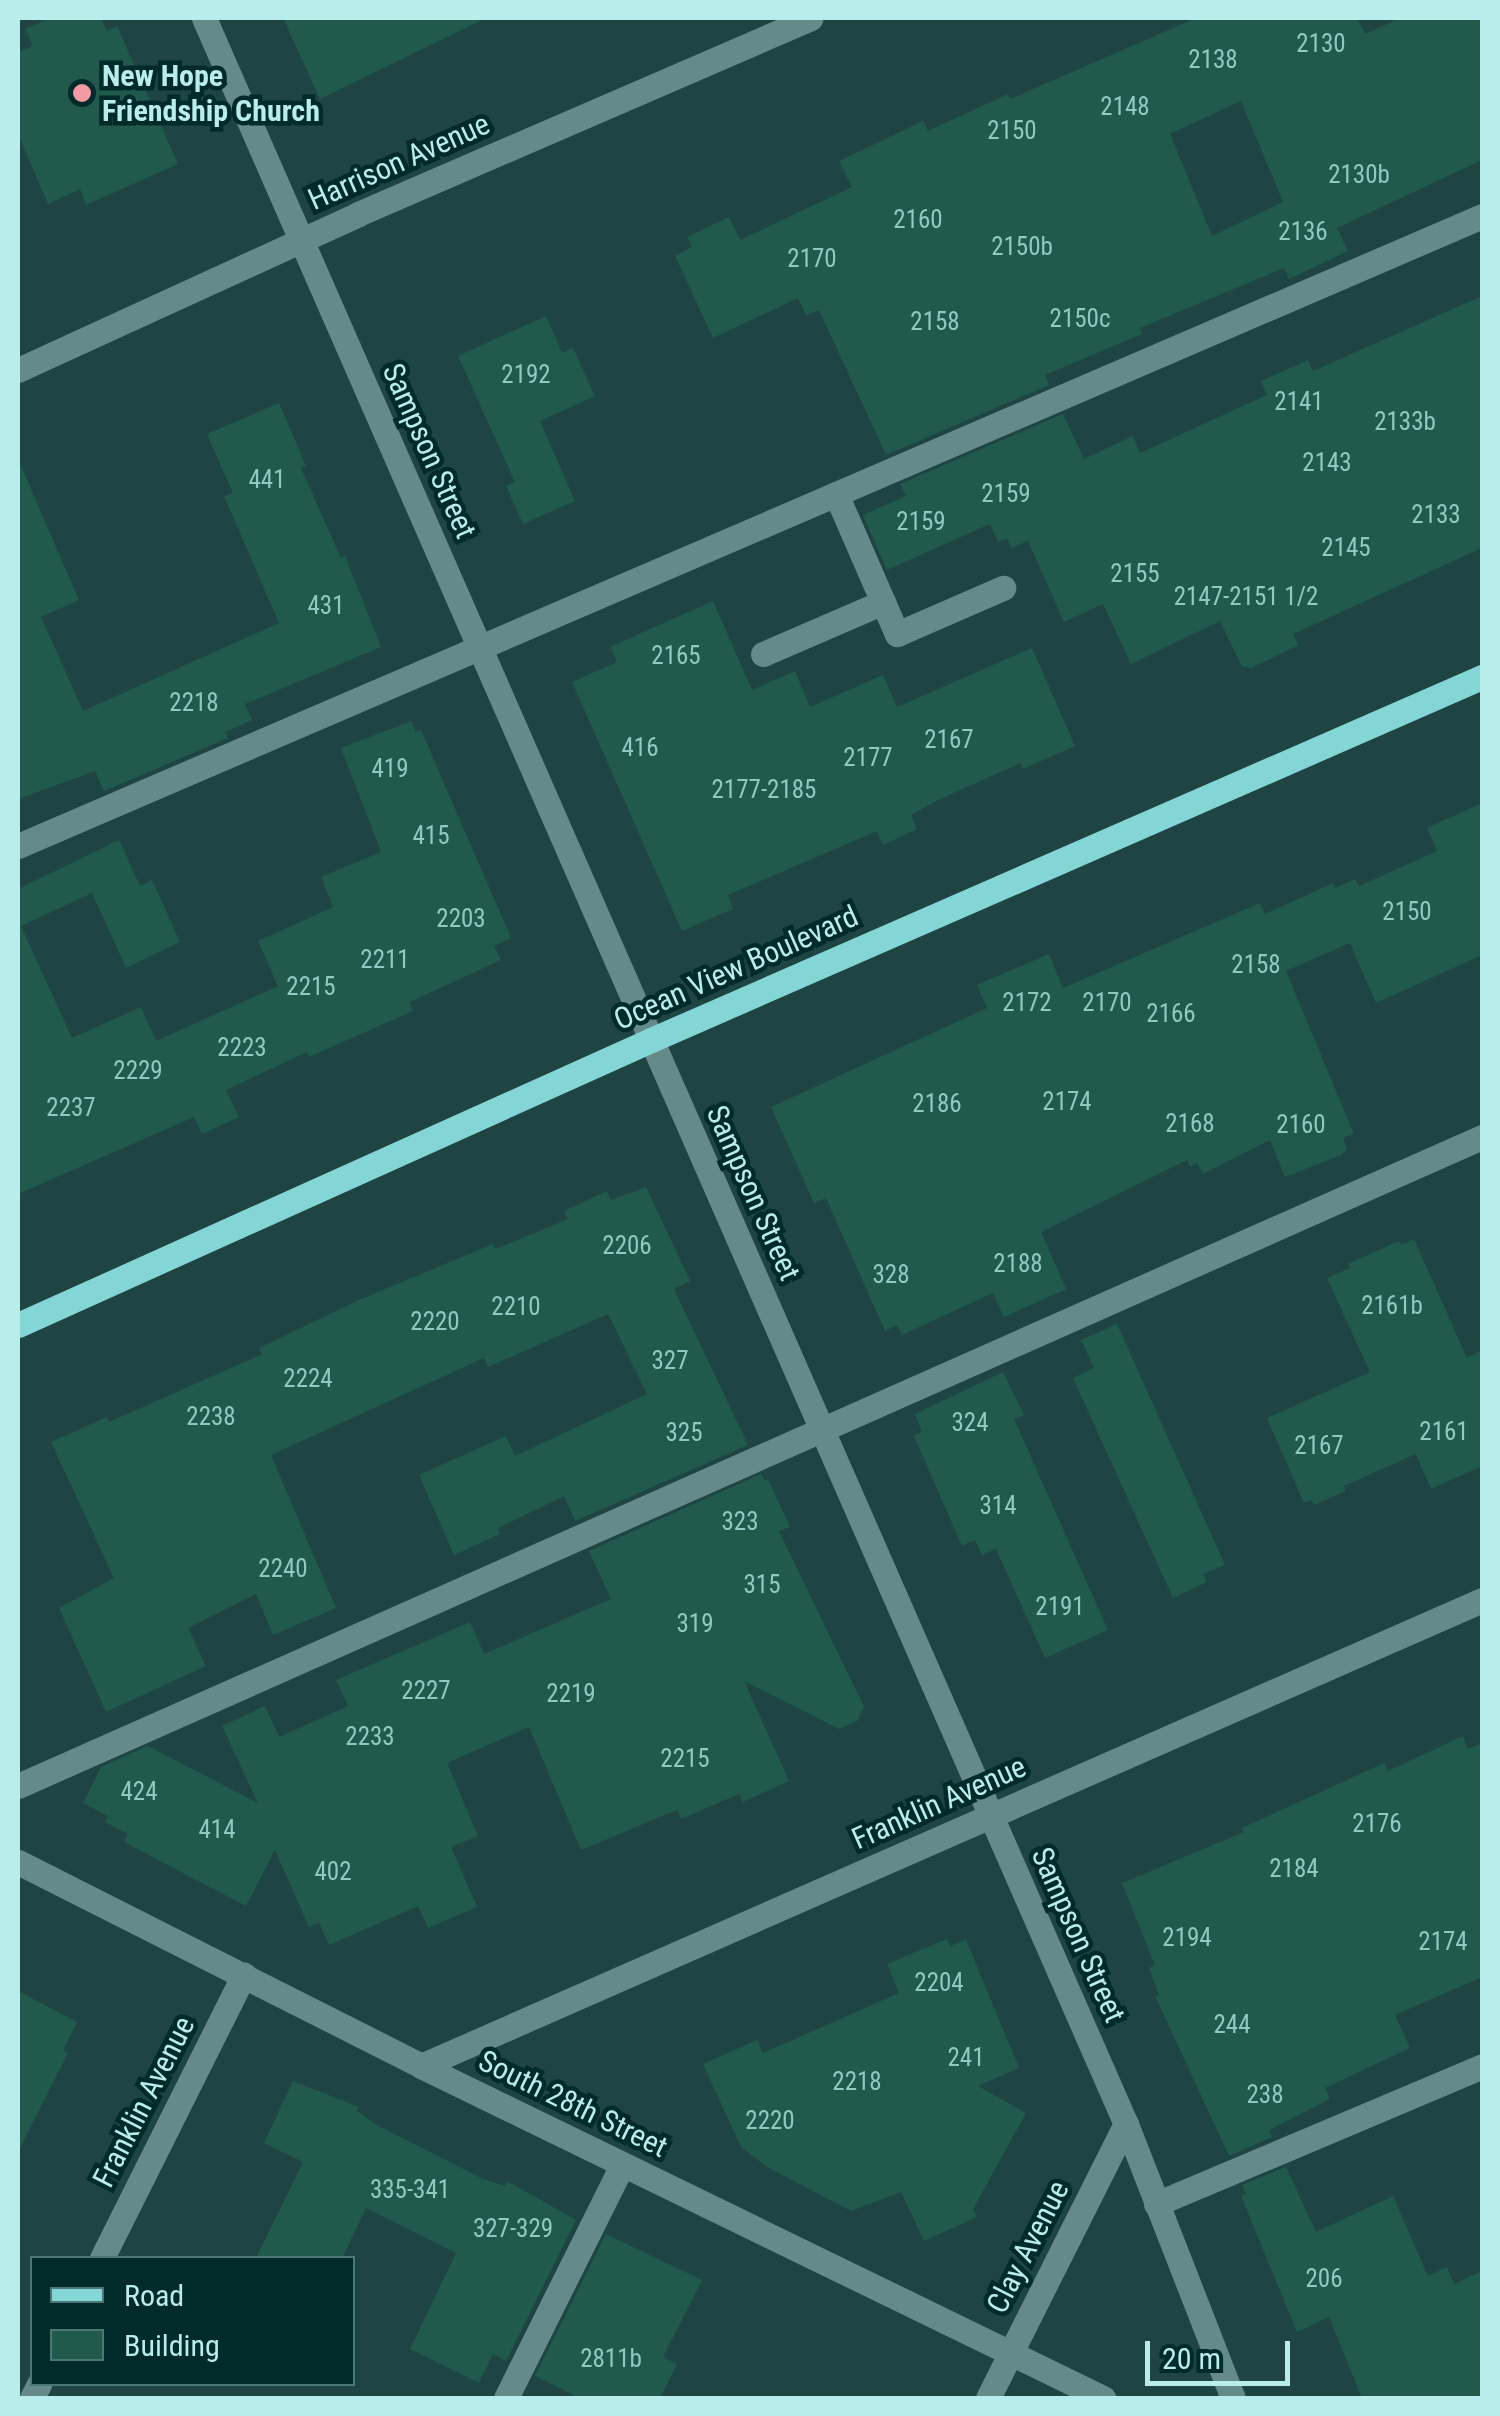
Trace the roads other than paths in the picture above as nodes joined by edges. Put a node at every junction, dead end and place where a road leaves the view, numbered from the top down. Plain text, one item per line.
1 (204, 18) edge
2 (810, 18) edge
3 (1482, 216) edge
4 (302, 242) junction
5 (18, 370) edge
6 (836, 494) junction
7 (1004, 588) dead end
8 (883, 602) junction
9 (480, 648) junction
10 (763, 654) dead end
11 (1482, 677) edge
12 (18, 846) edge
13 (651, 1040) junction
14 (1482, 1136) edge
15 (18, 1325) edge
16 (821, 1429) junction
17 (1482, 1600) edge
18 (18, 1786) edge
19 (990, 1816) junction
20 (18, 1862) edge
21 (244, 1975) junction
22 (421, 2066) junction
23 (1482, 2066) edge
24 (1126, 2124) junction
25 (622, 2165) junction
26 (1156, 2204) junction
27 (103, 2256) edge
28 (1011, 2353) junction
29 (506, 2398) edge
30 (988, 2398) edge
31 (1103, 2398) edge
32 (1233, 2398) edge

1 - 4 street, Sampson Street
2 - 4 street, Harrison Avenue
3 - 6 street
4 - 5 street, Harrison Avenue
4 - 9 street, Sampson Street
6 - 8 street
6 - 9 street
7 - 8 street
8 - 10 street
9 - 12 street
9 - 13 street, Sampson Street
11 - 13 main road, Ocean View Boulevard
13 - 15 main road, Ocean View Boulevard
13 - 16 street, Sampson Street
14 - 16 street
16 - 18 street
16 - 19 street, Sampson Street
17 - 19 street, Franklin Avenue
19 - 22 street, Franklin Avenue
19 - 24 street, Sampson Street
20 - 21 street, South 28th Street
21 - 22 street, South 28th Street
21 - 27 street, Franklin Avenue
22 - 25 street, South 28th Street
23 - 26 street
24 - 26 street, Sampson Street
24 - 28 street, Clay Avenue
25 - 28 street, South 28th Street
25 - 29 street
26 - 32 street, Sampson Street
28 - 30 street, Clay Avenue
28 - 31 street, South 28th Street

